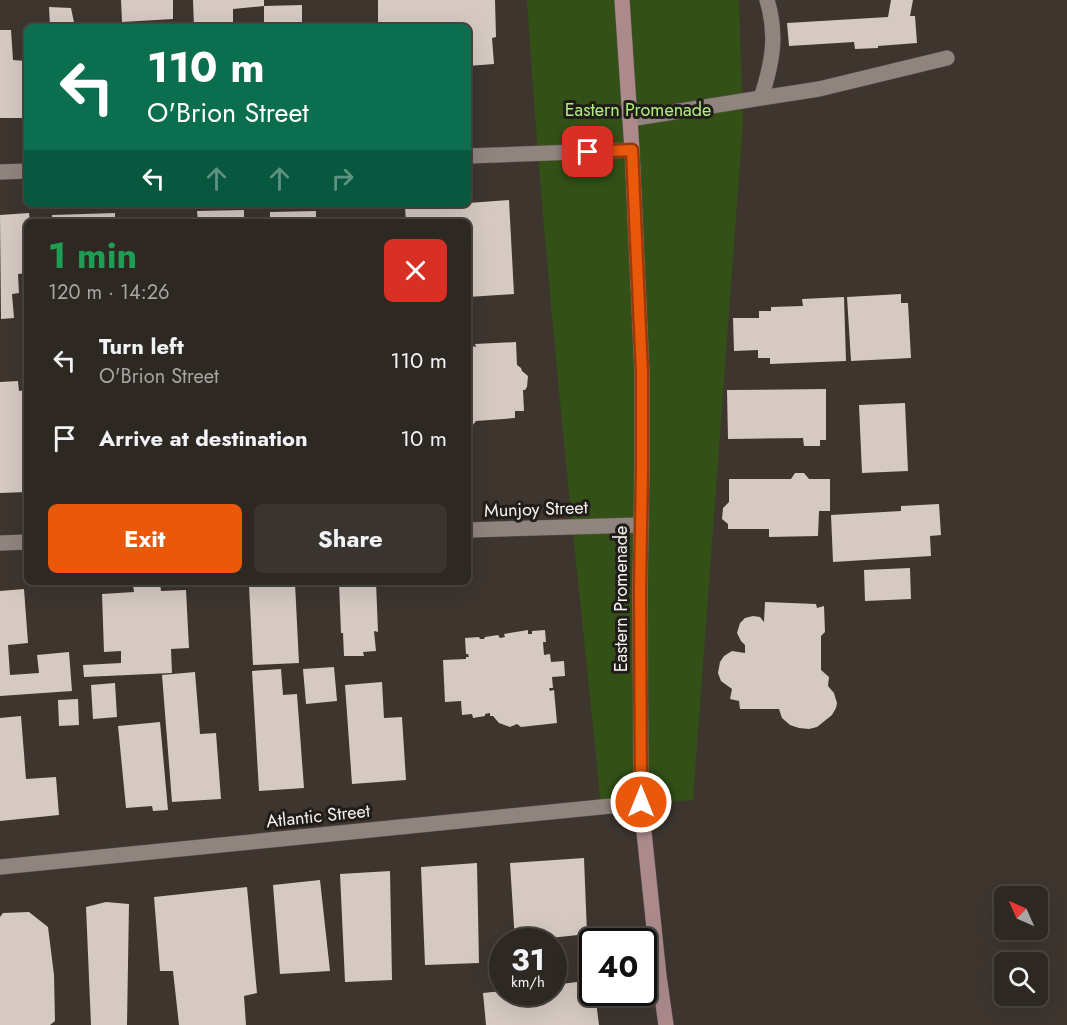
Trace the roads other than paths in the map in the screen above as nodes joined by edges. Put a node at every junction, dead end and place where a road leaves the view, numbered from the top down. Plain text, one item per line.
1 (622, 0) edge
2 (767, 0) edge
3 (947, 58) dead end
4 (761, 98) junction
5 (630, 119) junction
6 (632, 150) junction
7 (471, 156) edge
8 (24, 171) edge
9 (0, 172) edge
10 (640, 525) junction
11 (471, 530) edge
12 (24, 542) edge
13 (0, 543) edge
14 (641, 802) junction
15 (0, 867) edge
16 (666, 1025) edge

1 - 5 street, Eastern Promenade
2 - 4 street
3 - 4 street
4 - 5 street
5 - 6 street, Eastern Promenade
6 - 7 street
6 - 10 street, Eastern Promenade
8 - 9 street
10 - 11 street, Munjoy Street
10 - 14 street, Eastern Promenade
12 - 13 street
14 - 15 street, Atlantic Street
14 - 16 street, Eastern Promenade

